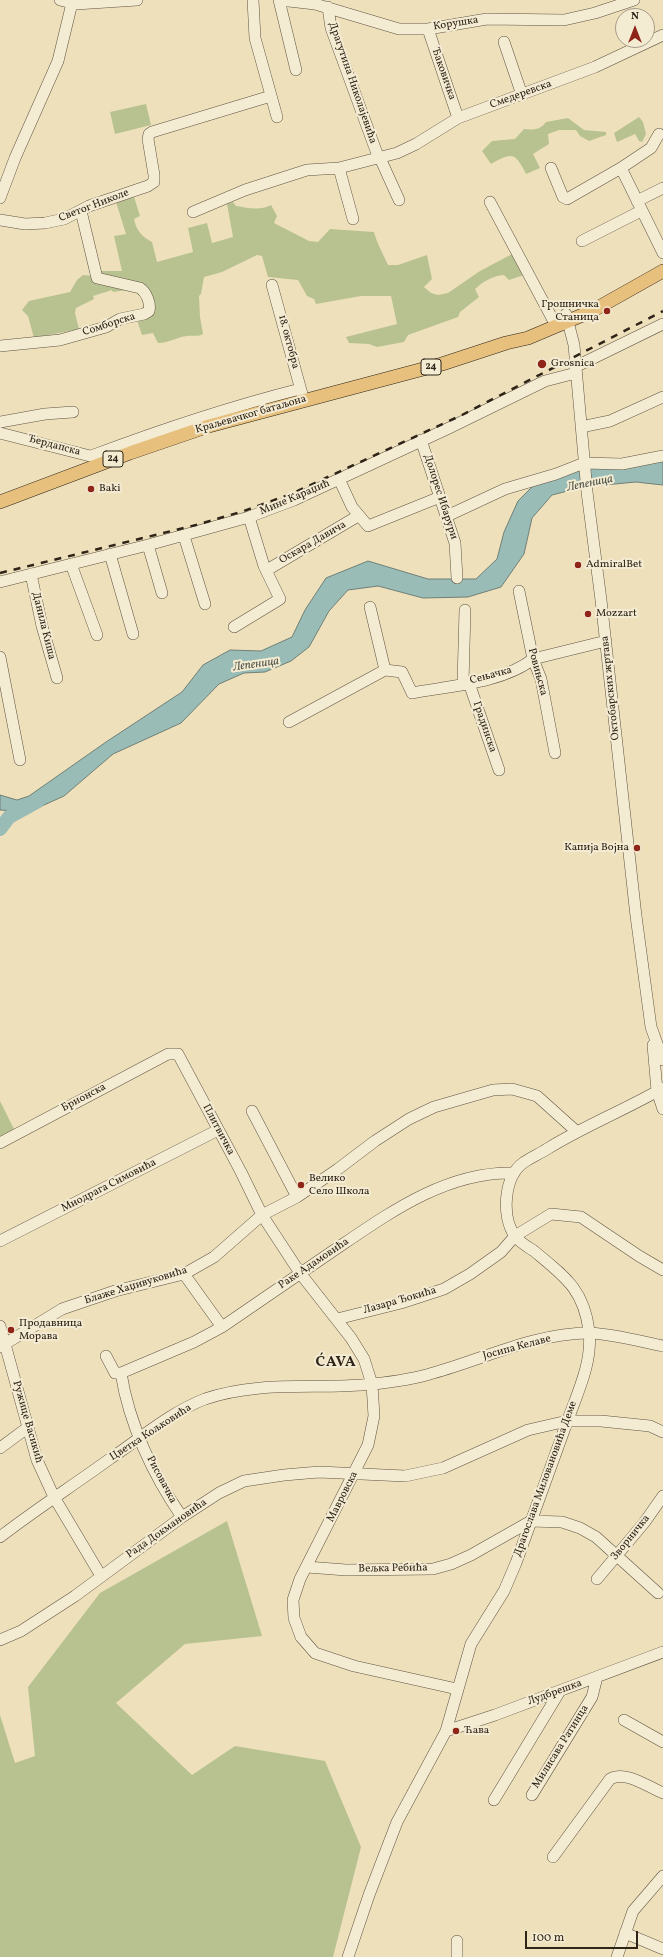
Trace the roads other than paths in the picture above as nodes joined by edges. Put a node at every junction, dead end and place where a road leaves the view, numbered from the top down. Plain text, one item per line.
1 (60, 0) edge
2 (137, 0) edge
3 (253, 0) edge
4 (280, 0) edge
5 (634, 0) edge
6 (72, 3) junction
7 (328, 7) junction
8 (428, 29) junction
9 (663, 35) edge
10 (504, 42) dead end
11 (296, 70) dead end
12 (522, 95) junction
13 (271, 96) junction
14 (277, 117) dead end
15 (458, 118) junction
16 (660, 134) dead end
17 (379, 158) junction
18 (339, 168) junction
19 (551, 168) dead end
20 (621, 168) junction
21 (663, 188) edge
22 (0, 198) edge
23 (399, 200) dead end
24 (490, 202) dead end
25 (639, 206) junction
26 (81, 211) junction
27 (193, 212) dead end
28 (352, 219) dead end
29 (0, 220) edge
30 (582, 241) dead end
31 (663, 252) edge
32 (663, 271) edge
33 (272, 285) dead end
34 (568, 318) junction
35 (553, 320) junction
36 (663, 324) edge
37 (506, 342) junction
38 (0, 346) edge
39 (576, 370) junction
40 (302, 394) junction
41 (663, 397) edge
42 (73, 412) dead end
43 (0, 422) edge
44 (581, 428) junction
45 (0, 433) edge
46 (421, 440) junction
47 (91, 456) junction
48 (663, 456) edge
49 (108, 461) junction
50 (584, 466) junction
51 (339, 479) junction
52 (440, 497) junction
53 (0, 502) edge
54 (358, 516) junction
55 (448, 516) junction
56 (249, 517) junction
57 (184, 536) junction
58 (148, 545) junction
59 (110, 554) junction
60 (71, 564) junction
61 (267, 570) junction
62 (31, 574) junction
63 (457, 578) dead end
64 (0, 582) edge
65 (518, 591) dead end
66 (162, 593) dead end
67 (205, 604) dead end
68 (370, 607) dead end
69 (464, 610) dead end
70 (234, 627) dead end
71 (133, 634) dead end
72 (96, 635) dead end
73 (606, 641) junction
74 (0, 657) edge
75 (533, 659) junction
76 (385, 670) junction
77 (56, 678) dead end
78 (466, 683) junction
79 (289, 722) dead end
80 (555, 754) dead end
81 (20, 760) dead end
82 (498, 770) dead end
83 (651, 1026) junction
84 (168, 1054) joint
85 (663, 1060) edge
86 (660, 1090) edge
87 (663, 1109) edge
88 (252, 1111) dead end
89 (218, 1130) junction
90 (576, 1131) junction
91 (0, 1143) edge
92 (514, 1173) junction
93 (297, 1197) junction
94 (262, 1215) junction
95 (515, 1236) junction
96 (0, 1241) edge
97 (663, 1270) edge
98 (300, 1273) junction
99 (184, 1274) junction
100 (337, 1319) junction
101 (0, 1326) edge
102 (222, 1327) junction
103 (590, 1333) junction
104 (3, 1346) edge
105 (663, 1346) edge
106 (106, 1356) dead end
107 (121, 1373) junction
108 (372, 1384) junction
109 (567, 1421) junction
110 (27, 1428) junction
111 (663, 1432) edge
112 (139, 1438) junction
113 (0, 1448) edge
114 (354, 1474) junction
115 (663, 1496) edge
116 (54, 1497) junction
117 (182, 1517) junction
118 (531, 1521) junction
119 (0, 1537) edge
120 (617, 1555) junction
121 (307, 1567) junction
122 (101, 1576) junction
123 (597, 1579) dead end
124 (658, 1593) dead end
125 (0, 1640) edge
126 (663, 1652) edge
127 (597, 1677) junction
128 (458, 1690) junction
129 (560, 1691) junction
130 (624, 1720) dead end
131 (446, 1731) junction
132 (663, 1742) edge
133 (663, 1793) edge
134 (532, 1795) dead end
135 (494, 1800) dead end
136 (552, 1857) dead end
137 (663, 1876) edge
138 (625, 1933) junction
139 (456, 1941) dead end
140 (663, 1949) edge
141 (348, 1957) edge
142 (456, 1957) edge
143 (616, 1957) edge

1 - 6 street
2 - 6 street
3 - 13 street
4 - 7 street, Корушка
4 - 11 street
5 - 8 street, Корушка
6 - 22 street
7 - 8 street, Корушка
7 - 17 street, Драгутина Николајевића
8 - 15 street, Ђаковичка
9 - 12 street, Смедеревска
10 - 12 street
12 - 15 street, Смедеревска
13 - 14 street
13 - 26 street, Светог Николе
15 - 17 street, Смедеревска
16 - 20 street
17 - 18 street, Смедеревска
17 - 23 street
18 - 27 street, Смедеревска
18 - 28 street
19 - 20 street
20 - 25 street
21 - 25 street
24 - 35 street
25 - 30 street
25 - 31 street
26 - 29 street, Светог Николе
26 - 38 street, Сомборска
32 - 34 main road, Краљевачког батаљона / 24
33 - 40 street, 18. октобра
34 - 35 main road, Краљевачког батаљона / 24
34 - 37 main road, Краљевачког батаљона / 24
34 - 39 street, Октобарских жртава
35 - 37 main road, Краљевачког батаљона / 24
36 - 39 street, Мине Караџић
37 - 40 main road, Краљевачког батаљона / 24
39 - 44 street, Октобарских жртава
39 - 46 street, Мине Караџић
40 - 47 street
40 - 49 main road, Краљевачког батаљона / 24
41 - 44 street
42 - 43 street
44 - 50 street, Октобарских жртава
45 - 47 street, Ђердапска
46 - 51 street, Мине Караџић
46 - 52 street, Долорес Ибарури
47 - 49 street, Ђердапска
48 - 50 street
49 - 53 main road, Краљевачког батаљона / 24
50 - 55 street
50 - 73 street, Октобарских жртава
51 - 54 street, Оскара Давича
51 - 56 street, Мине Караџић
52 - 54 street, Оскара Давича
52 - 55 street, Долорес Ибарури
54 - 61 street, Оскара Давича
55 - 63 street, Долорес Ибарури
56 - 57 street, Мине Караџић
56 - 61 street
57 - 58 street, Мине Караџић
57 - 67 street
58 - 59 street, Мине Караџић
58 - 66 street
59 - 60 street, Мине Караџић
59 - 71 street
60 - 62 street, Мине Караџић
60 - 72 street
61 - 70 street
62 - 64 street, Мине Караџић
62 - 77 street, Данила Киша
65 - 75 street, Ровињска
68 - 76 street
69 - 78 street, Градинска
73 - 75 street, Сењачка
73 - 83 street, Октобарских жртава
74 - 81 street
75 - 78 street, Сењачка
75 - 80 street, Ровињска
76 - 78 street, Сењачка
76 - 79 street
78 - 82 street, Градинска
83 - 85 street, Октобарских жртава
83 - 86 street
84 - 89 street, Плитвичка
84 - 91 street, Брионска
86 - 87 street
86 - 90 street, Драгослава Миловановића Деме
88 - 93 street
89 - 94 street, Плитвичка
89 - 96 street, Миодрага Симовића
90 - 92 street, Драгослава Миловановића Деме
90 - 93 street, Блаже Хаџивуковића
92 - 95 street, Драгослава Миловановића Деме
92 - 98 street, Раке Адамовића
93 - 94 street, Блаже Хаџивуковића
94 - 98 street, Мавровска
94 - 99 street, Блаже Хаџивуковића
95 - 97 street, Лазара Ђокића
95 - 100 street, Лазара Ђокића
95 - 103 street, Драгослава Миловановића Деме
98 - 100 street, Мавровска
98 - 102 street, Раке Адамовића
99 - 102 street
99 - 104 street, Блаже Хаџивуковића
100 - 108 street, Мавровска
101 - 104 street, Ружице Васикић
102 - 107 street, Раке Адамовића
103 - 105 street, Јосипа Келаве
103 - 108 street, Јосипа Келаве
103 - 109 street, Драгослава Миловановића Деме
104 - 110 street, Ружице Васикић
106 - 107 street
107 - 112 street, Рисовачка
108 - 112 street, Цветка Кољковића
108 - 114 street, Мавровска
109 - 111 street, Рада Докмановића
109 - 114 street, Рада Докмановића
109 - 118 street, Драгослава Миловановића Деме
110 - 113 street
110 - 116 street, Ружице Васикић
112 - 116 street, Цветка Кољковића
112 - 117 street, Рисовачка
114 - 117 street, Рада Докмановића
114 - 121 street, Мавровска
115 - 120 street, Зворничка
116 - 119 street, Цветка Кољковића
116 - 122 street, Ружице Васикић
117 - 122 street, Рада Докмановића
118 - 120 street
118 - 121 street, Вељка Ребића
118 - 128 street, Драгослава Миловановића Деме
120 - 123 street, Зворничка
120 - 124 street
121 - 128 street, Мавровска
122 - 125 street, Рада Докмановића
126 - 127 street, Лудбрешка
127 - 129 street, Лудбрешка
127 - 134 street, Милисава Ратинца
128 - 131 street, Драгослава Миловановића Деме
129 - 131 street, Лудбрешка
129 - 135 street
130 - 132 street
131 - 141 street, Драгослава Миловановића Деме
133 - 136 street
137 - 138 street
138 - 140 street
138 - 143 street
139 - 142 street

